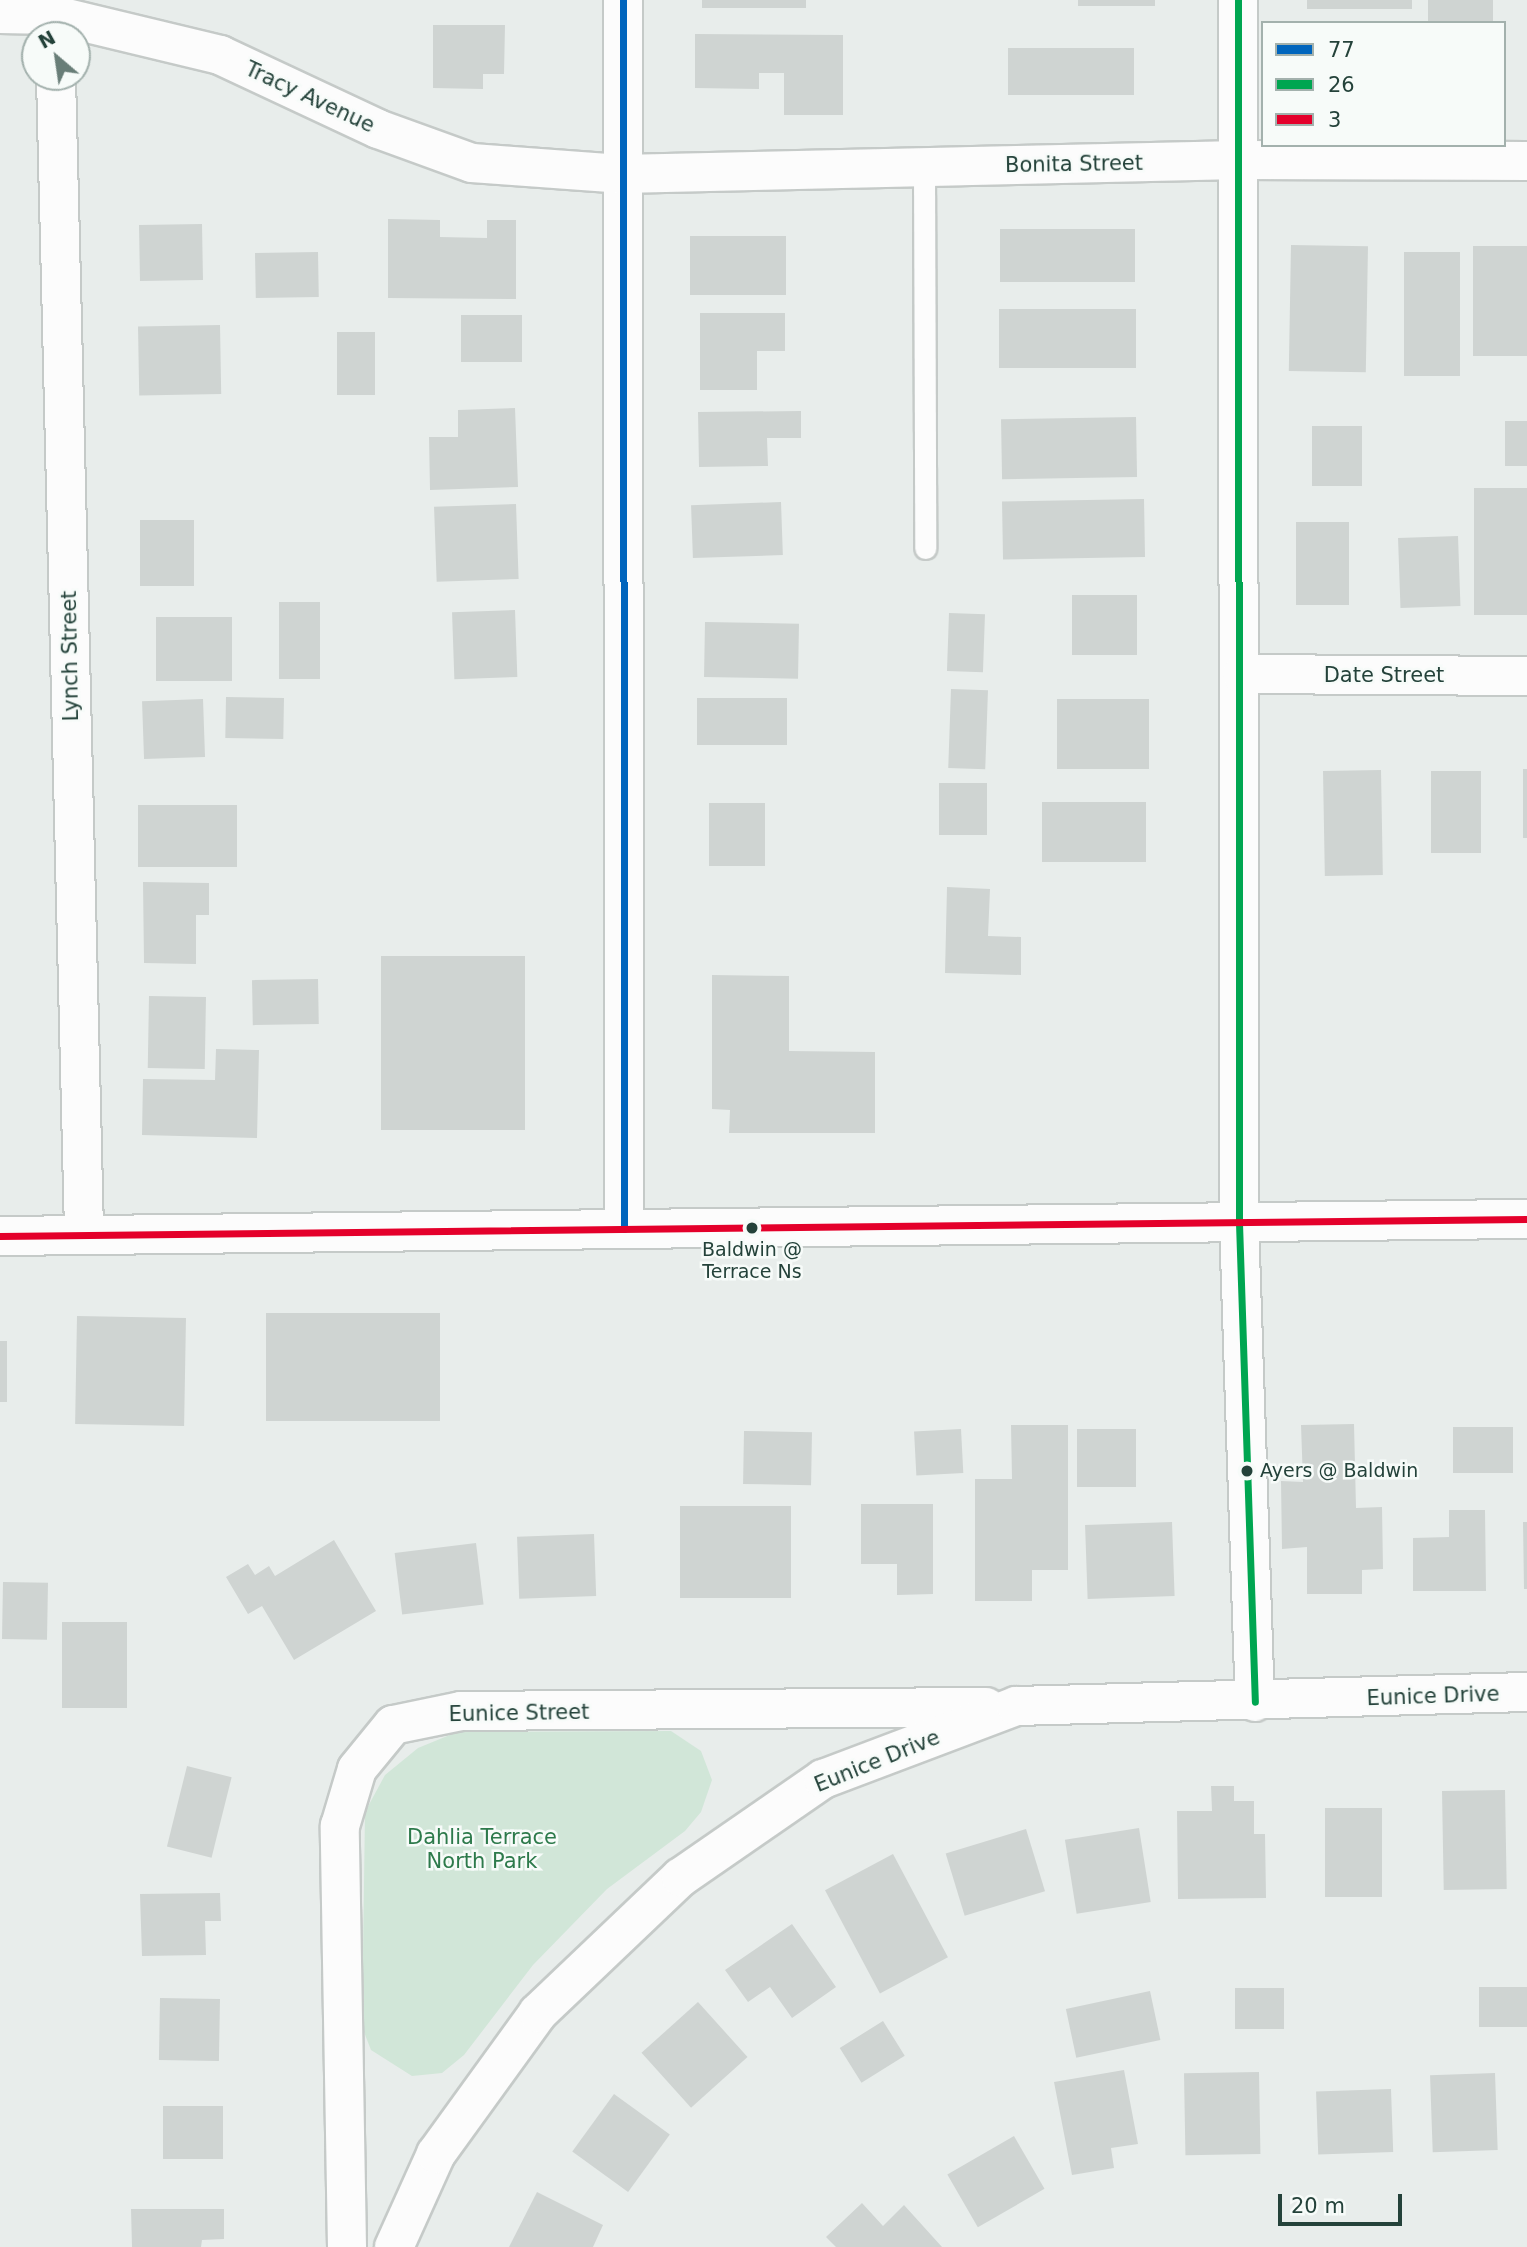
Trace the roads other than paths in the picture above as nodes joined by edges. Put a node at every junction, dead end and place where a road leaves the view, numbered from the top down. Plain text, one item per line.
1 (623, 0) edge
2 (1238, 0) edge
3 (0, 14) edge
4 (55, 17) edge
5 (56, 91) edge
6 (1240, 160) junction
7 (1527, 161) edge
8 (924, 167) junction
9 (621, 174) junction
10 (925, 548) dead end
11 (1242, 674) junction
12 (1527, 676) edge
13 (1527, 1219) edge
14 (1238, 1223) junction
15 (624, 1229) junction
16 (84, 1235) junction
17 (0, 1236) edge
18 (1527, 1692) edge
19 (1255, 1702) junction
20 (1016, 1706) junction
21 (347, 2247) edge
22 (394, 2247) edge

1 - 9 street
2 - 6 street
3 - 4 street, Tracy Avenue
4 - 9 street, Tracy Avenue
5 - 16 street, Lynch Street
6 - 7 street, Bonita Street
6 - 8 street, Bonita Street
6 - 11 street
8 - 9 street, Bonita Street
8 - 10 lane
9 - 15 street
11 - 12 street, Date Street
11 - 14 street
13 - 14 street
14 - 15 street
14 - 19 street
15 - 16 street
16 - 17 street
18 - 19 street, Eunice Drive
19 - 20 street, Eunice Drive
20 - 21 street, Eunice Street
20 - 22 street, Eunice Drive

